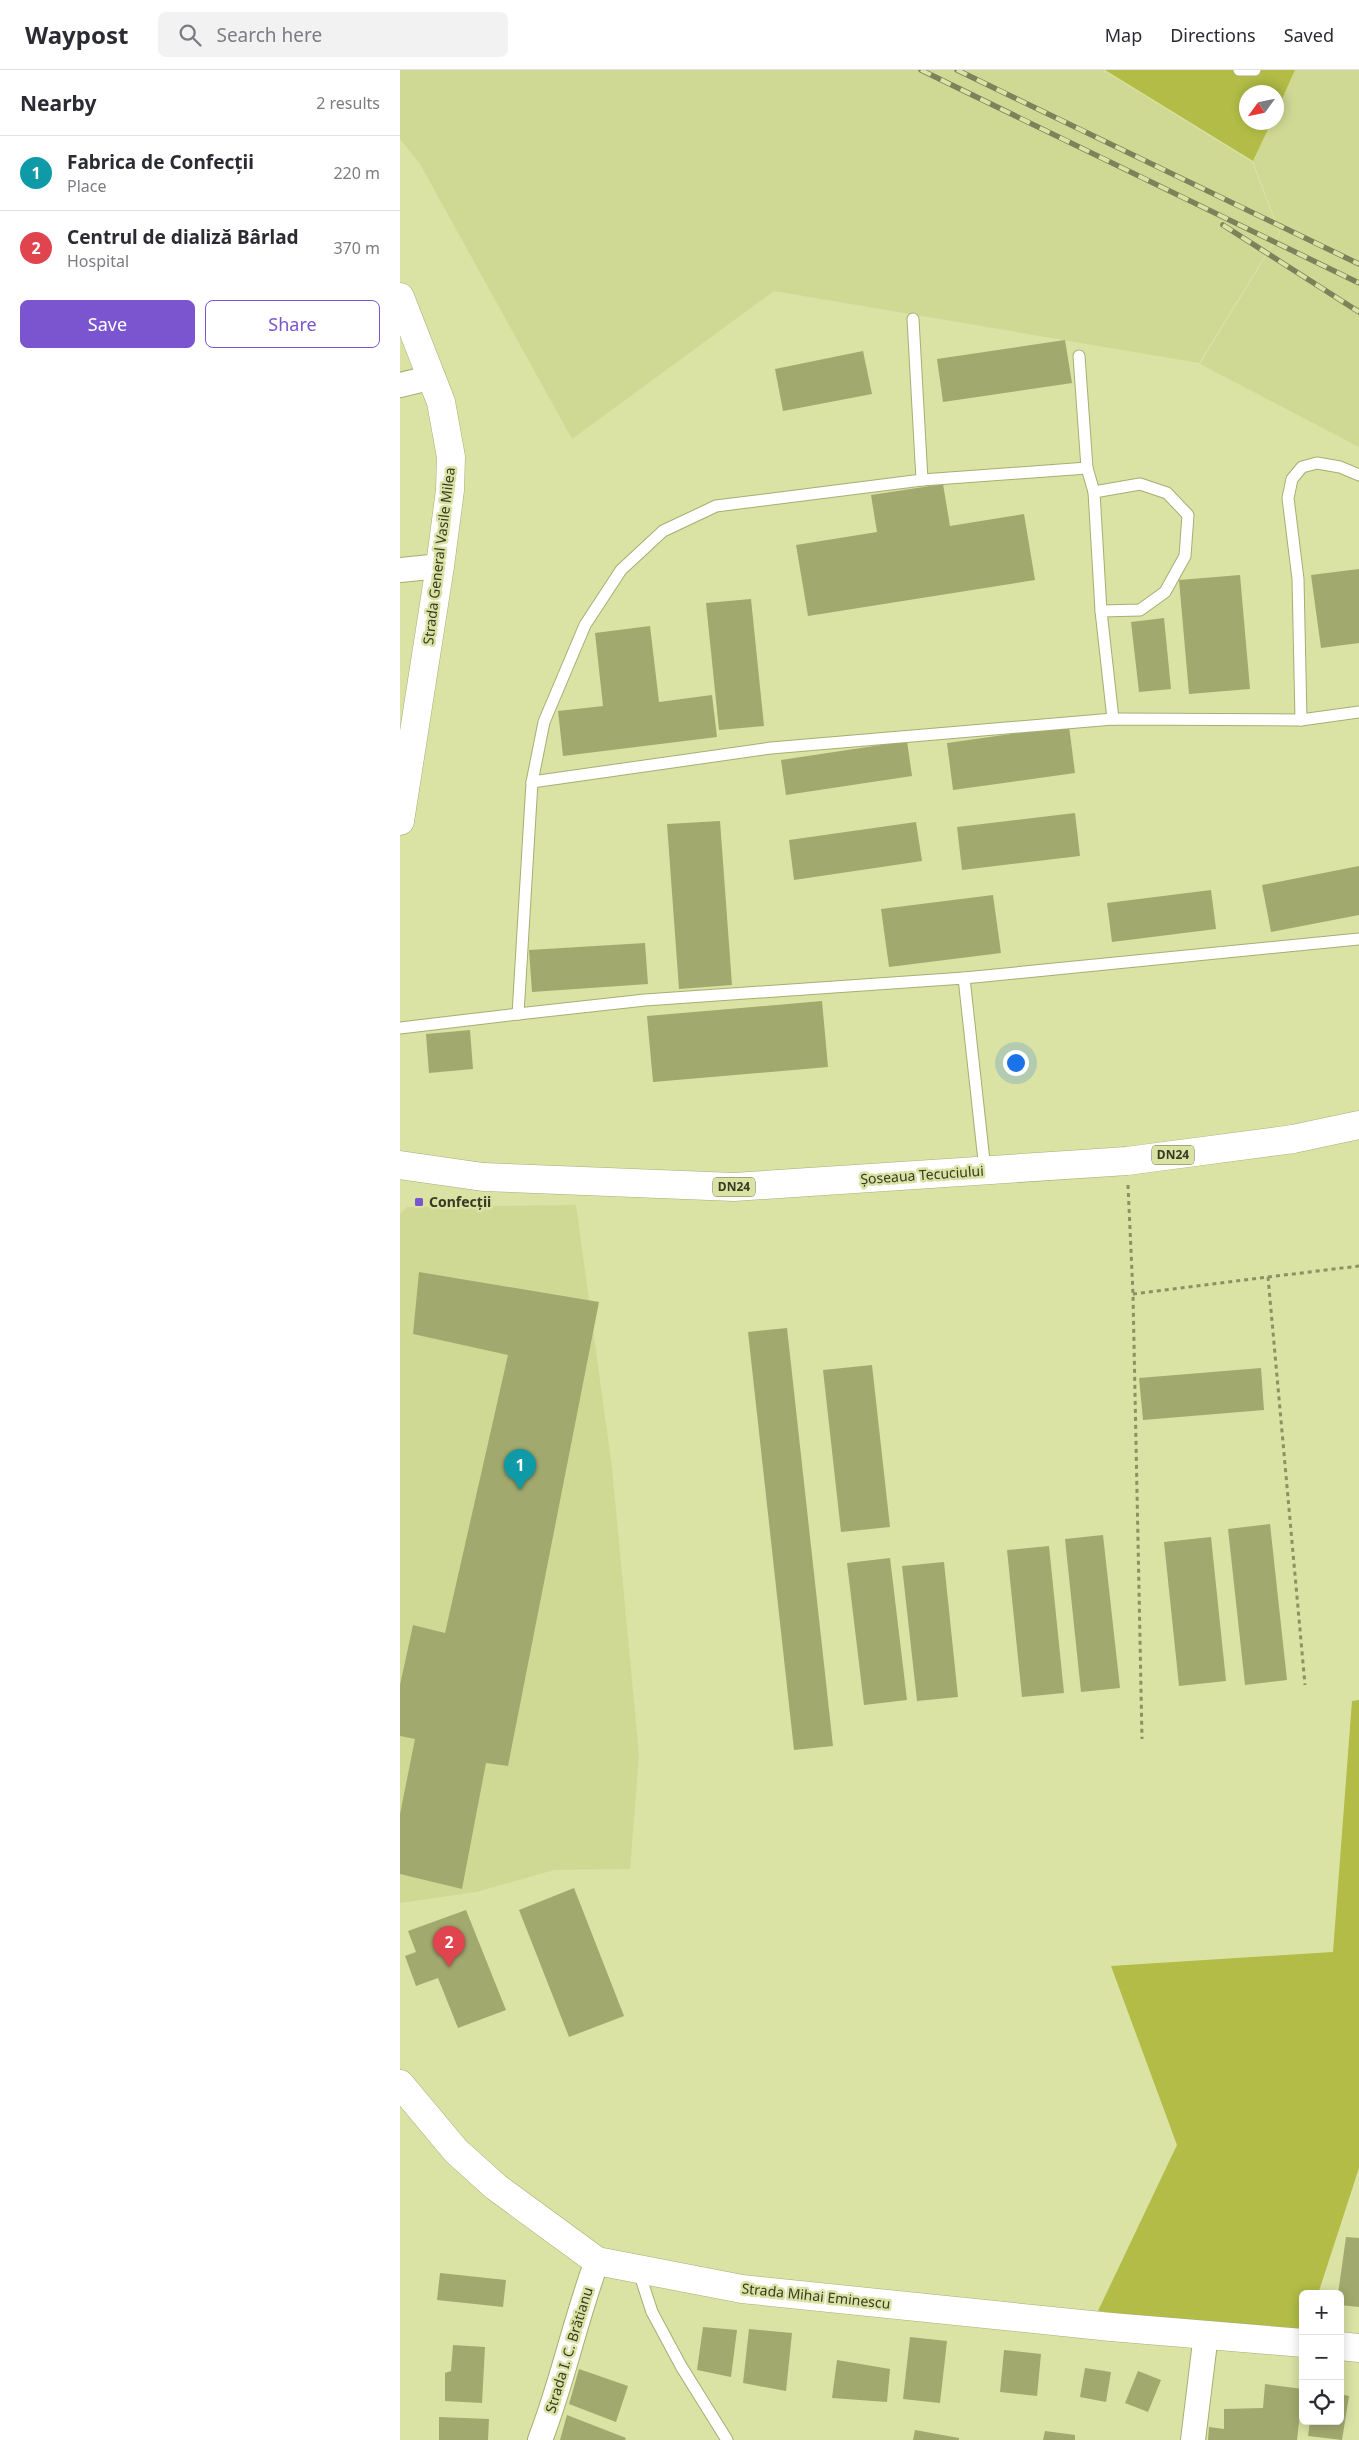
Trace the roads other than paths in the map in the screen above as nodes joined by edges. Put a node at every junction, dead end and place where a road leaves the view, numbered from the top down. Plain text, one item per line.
1 (1239, 70) edge
2 (1255, 70) edge
3 (400, 297) edge
4 (913, 319) dead end
5 (1079, 356) dead end
6 (433, 377) junction
7 (400, 385) edge
8 (1087, 468) junction
9 (1359, 475) edge
10 (922, 480) junction
11 (1094, 492) junction
12 (440, 566) junction
13 (400, 570) edge
14 (1101, 612) junction
15 (1359, 712) edge
16 (1113, 719) junction
17 (1302, 720) junction
18 (532, 782) junction
19 (400, 821) edge
20 (1359, 939) edge
21 (964, 978) junction
22 (518, 1014) junction
23 (400, 1028) edge
24 (1359, 1125) edge
25 (400, 1165) edge
26 (985, 1170) junction
27 (483, 1177) junction
28 (400, 1184) edge
29 (400, 2084) edge
30 (598, 2261) junction
31 (638, 2269) junction
32 (1206, 2334) junction
33 (1299, 2343) edge
34 (1344, 2346) edge
35 (1359, 2348) edge
36 (540, 2440) edge
37 (727, 2440) edge
38 (1193, 2440) edge

1 - 2 lane
3 - 6 main road, Strada General Vasile Milea
4 - 10 lane
5 - 8 lane
6 - 7 street
6 - 12 main road, Strada General Vasile Milea
8 - 10 lane
8 - 11 lane
9 - 17 lane
10 - 18 lane
11 - 14 lane
11 - 14 lane
12 - 13 street
12 - 19 main road, Strada General Vasile Milea
14 - 16 lane
15 - 17 lane
16 - 17 lane
16 - 18 lane
18 - 22 lane
20 - 21 lane
21 - 22 lane
21 - 26 lane
22 - 23 lane
24 - 26 main road, Șoseaua Tecuciului / DN24
25 - 27 main road, Șoseaua Tecuciului / DN24
26 - 27 main road, Șoseaua Tecuciului / DN24
27 - 28 main road, Șoseaua Tecuciului / DN24
29 - 30 main road, Strada Mihai Eminescu
30 - 31 main road, Strada Mihai Eminescu
30 - 36 street, Strada I. C. Brătianu
31 - 32 main road, Strada Mihai Eminescu
31 - 37 lane
32 - 33 main road, Strada Mihai Eminescu
32 - 38 street
34 - 35 main road

